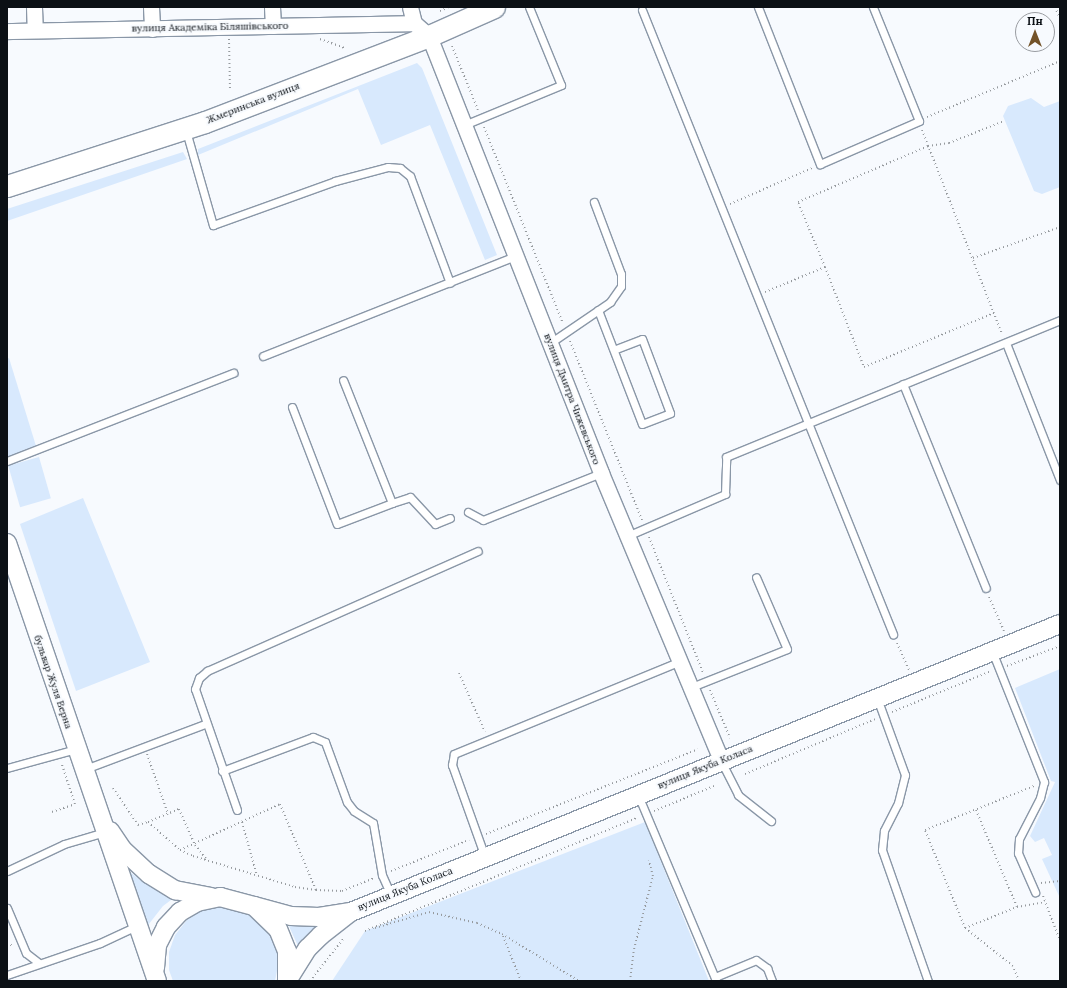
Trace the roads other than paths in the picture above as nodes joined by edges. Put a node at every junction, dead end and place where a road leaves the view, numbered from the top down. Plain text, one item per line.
1 (34, 7) edge
2 (151, 7) edge
3 (272, 7) edge
4 (410, 7) edge
5 (494, 7) edge
6 (528, 7) edge
7 (758, 7) edge
8 (873, 7) edge
9 (642, 10) dead end
10 (273, 26) junction
11 (152, 29) junction
12 (421, 29) junction
13 (35, 30) junction
14 (7, 31) edge
15 (464, 125) junction
16 (185, 129) junction
17 (7, 186) edge
18 (594, 202) dead end
19 (516, 256) junction
20 (450, 283) junction
21 (598, 310) junction
22 (1060, 320) edge
23 (550, 343) junction
24 (1006, 343) junction
25 (614, 350) junction
26 (262, 356) dead end
27 (233, 374) dead end
28 (343, 380) dead end
29 (903, 384) junction
30 (292, 407) dead end
31 (808, 423) junction
32 (7, 460) edge
33 (601, 473) junction
34 (1060, 480) edge
35 (392, 503) junction
36 (468, 512) dead end
37 (450, 518) dead end
38 (627, 536) junction
39 (7, 543) edge
40 (478, 551) dead end
41 (756, 577) dead end
42 (986, 588) road end
43 (1060, 624) edge
44 (893, 634) road end
45 (992, 651) junction
46 (678, 662) junction
47 (689, 688) junction
48 (877, 698) junction
49 (205, 724) junction
50 (76, 749) junction
51 (721, 760) junction
52 (7, 768) edge
53 (83, 770) junction
54 (222, 771) junction
55 (638, 794) junction
56 (237, 810) dead end
57 (771, 821) dead end
58 (103, 826) junction
59 (485, 857) junction
60 (7, 870) edge
61 (1035, 892) road end
62 (391, 895) junction
63 (220, 897) junction
64 (254, 906) junction
65 (7, 908) edge
66 (351, 912) junction
67 (136, 926) junction
68 (39, 963) junction
69 (7, 975) edge
70 (156, 977) edge
71 (716, 979) edge
72 (287, 981) edge
73 (772, 981) edge
74 (928, 981) edge

1 - 13 street
2 - 11 street
3 - 10 street
4 - 12 street, вулиця Дмитра Чижевського
5 - 12 main road, Жмеринська вулиця
6 - 15 lane
7 - 8 lane
9 - 31 lane
10 - 11 street, вулиця Академіка Біляшівського
10 - 12 street, вулиця Академіка Біляшівського
11 - 13 street, вулиця Академіка Біляшівського
12 - 15 street, вулиця Дмитра Чижевського
12 - 16 main road, Жмеринська вулиця
13 - 14 street, вулиця Академіка Біляшівського
15 - 19 street, вулиця Дмитра Чижевського
16 - 17 main road, Жмеринська вулиця
16 - 20 lane
18 - 21 lane
19 - 20 lane
19 - 23 street, вулиця Дмитра Чижевського
20 - 26 lane
21 - 23 lane
21 - 25 lane
22 - 24 lane
23 - 33 street, вулиця Дмитра Чижевського
24 - 29 lane
24 - 34 lane
25 - 25 lane
27 - 32 lane
28 - 35 lane
29 - 31 lane
29 - 42 lane
30 - 35 lane
31 - 38 lane
31 - 44 lane
33 - 36 lane
33 - 38 street, вулиця Дмитра Чижевського
35 - 37 lane
38 - 46 street, вулиця Дмитра Чижевського
39 - 50 street, бульвар Жуля Верна
40 - 49 lane
41 - 47 lane
43 - 45 street, вулиця Якуба Коласа
45 - 48 street, вулиця Якуба Коласа
45 - 61 lane
46 - 47 street, вулиця Дмитра Чижевського
46 - 59 lane
47 - 51 street, вулиця Дмитра Чижевського
48 - 51 street, вулиця Якуба Коласа
48 - 74 lane
49 - 53 lane
49 - 54 lane
50 - 52 lane
50 - 53 street, бульвар Жуля Верна
51 - 55 street, вулиця Якуба Коласа
51 - 57 lane
53 - 58 street, бульвар Жуля Верна
54 - 56 lane
54 - 62 lane
55 - 59 street, вулиця Якуба Коласа
55 - 71 lane
58 - 60 lane
58 - 63 street, бульвар Жуля Верна
58 - 67 street, бульвар Жуля Верна
59 - 62 street, вулиця Якуба Коласа
62 - 66 street, вулиця Якуба Коласа
63 - 64 street, вулиця Якуба Коласа
63 - 70 street
64 - 66 street, вулиця Якуба Коласа
64 - 72 street
65 - 68 lane
66 - 72 street, вулиця Якуба Коласа
67 - 68 lane
67 - 70 street, бульвар Жуля Верна
68 - 69 lane
71 - 73 lane

